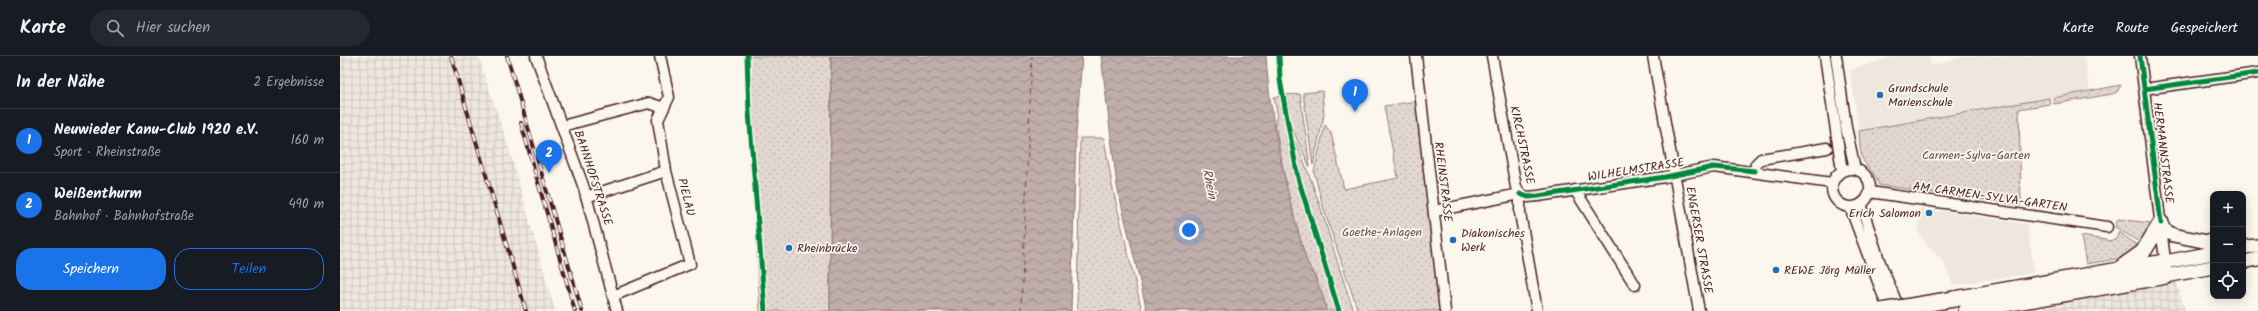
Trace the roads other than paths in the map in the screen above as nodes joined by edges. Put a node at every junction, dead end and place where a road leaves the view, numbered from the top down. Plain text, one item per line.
1 (536, 56) edge
2 (660, 56) edge
3 (1416, 56) edge
4 (1492, 56) edge
5 (1653, 56) edge
6 (1825, 56) edge
7 (1836, 56) edge
8 (2140, 56) edge
9 (2258, 73) edge
10 (2144, 88) junction
11 (664, 108) junction
12 (562, 126) junction
13 (1827, 148) dead end
14 (1855, 168) junction
15 (1842, 170) junction
16 (666, 171) junction
17 (1755, 171) junction
18 (1674, 175) junction
19 (1832, 183) junction
20 (1575, 190) junction
21 (1870, 192) junction
22 (1520, 194) junction
23 (586, 197) junction
24 (1861, 204) junction
25 (1850, 207) junction
26 (1434, 211) junction
27 (2161, 226) junction
28 (2107, 228) dead end
29 (2210, 242) edge
30 (2258, 246) edge
31 (2246, 247) edge
32 (2210, 254) edge
33 (2258, 259) edge
34 (2246, 261) edge
35 (2210, 267) edge
36 (2166, 269) junction
37 (2115, 271) junction
38 (1635, 285) dead end
39 (2059, 294) junction
40 (613, 296) junction
41 (1883, 306) edge
42 (617, 311) edge
43 (1445, 311) edge
44 (1537, 311) edge
45 (1699, 311) edge
46 (1889, 311) edge
47 (1900, 311) edge
48 (1966, 311) edge
49 (2031, 311) edge

1 - 12 street, BAHNHOFSTRASSE
2 - 11 street, PIELAU
3 - 26 street, RHEINSTRASSE
4 - 22 street, KIRCHSTRASSE
5 - 18 street, ENGERSER STRASSE
6 - 15 street
7 - 14 street
8 - 10 street, HERMANNSTRASSE
9 - 10 street
10 - 27 street, HERMANNSTRASSE
11 - 12 street
11 - 16 street, PIELAU
12 - 23 street, BAHNHOFSTRASSE
13 - 17 street
14 - 15 street
14 - 21 street
15 - 19 street
16 - 23 street
16 - 40 street, PIELAU
17 - 18 street, WILHELMSTRASSE
17 - 19 street, WILHELMSTRASSE
18 - 20 street, WILHELMSTRASSE
18 - 45 street, ENGERSER STRASSE
19 - 25 street
20 - 22 street, WILHELMSTRASSE
20 - 38 street
21 - 24 street
21 - 28 street, AM CARMEN-SYLVA-GARTEN
22 - 26 street, WILHELMSTRASSE
22 - 44 street, KIRCHSTRASSE
23 - 40 street, BAHNHOFSTRASSE
24 - 25 street
24 - 47 street
25 - 41 street
26 - 43 street, RHEINSTRASSE
27 - 29 main road
27 - 36 street, HERMANNSTRASSE
27 - 37 highway
30 - 31 main road
32 - 36 main road
33 - 34 main road
35 - 36 main road
36 - 37 highway
36 - 39 highway
37 - 41 highway, bridge
39 - 48 highway
39 - 49 highway
40 - 42 street, BAHNHOFSTRASSE
41 - 46 street

